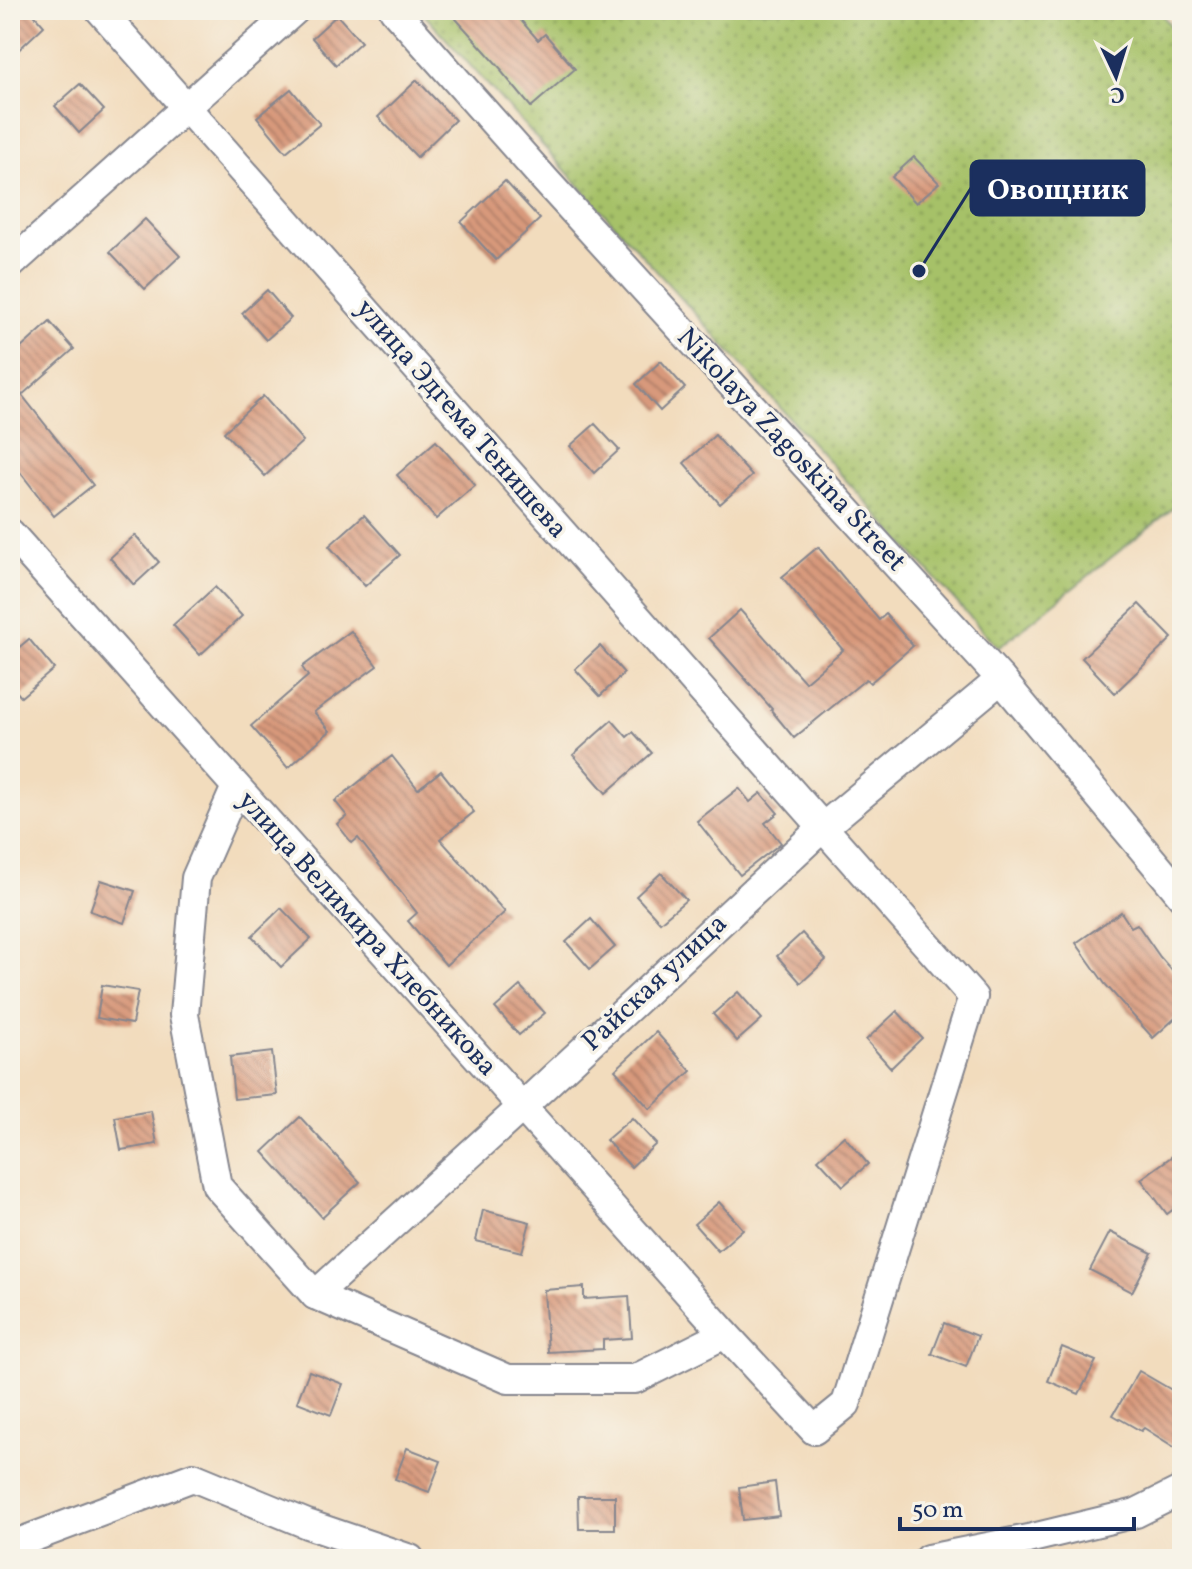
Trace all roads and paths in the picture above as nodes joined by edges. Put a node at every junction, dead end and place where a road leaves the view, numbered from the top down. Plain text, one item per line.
1 (100, 10) edge
2 (295, 10) edge
3 (394, 10) edge
4 (186, 108) junction
5 (10, 265) edge
6 (10, 533) edge
7 (1001, 679) junction
8 (236, 787) junction
9 (822, 828) junction
10 (1182, 896) edge
11 (522, 1107) junction
12 (315, 1295) junction
13 (725, 1334) junction
14 (1182, 1490) edge
15 (10, 1546) edge
16 (410, 1559) edge
17 (928, 1559) edge

1 - 4 street, улица Эдгема Тенишева
2 - 4 street
3 - 7 street, Nikolaya Zagoskina Street
4 - 5 street
4 - 9 street, улица Эдгема Тенишева
6 - 8 street, улица Велимира Хлебникова
7 - 9 street, Райская улица
7 - 10 street, Nikolaya Zagoskina Street
8 - 11 street, улица Велимира Хлебникова
8 - 12 street
9 - 11 street, Райская улица
9 - 13 street, улица Эдгема Тенишева
11 - 12 street, Райская улица
11 - 13 street, улица Велимира Хлебникова
12 - 13 street
14 - 17 street
15 - 16 street

